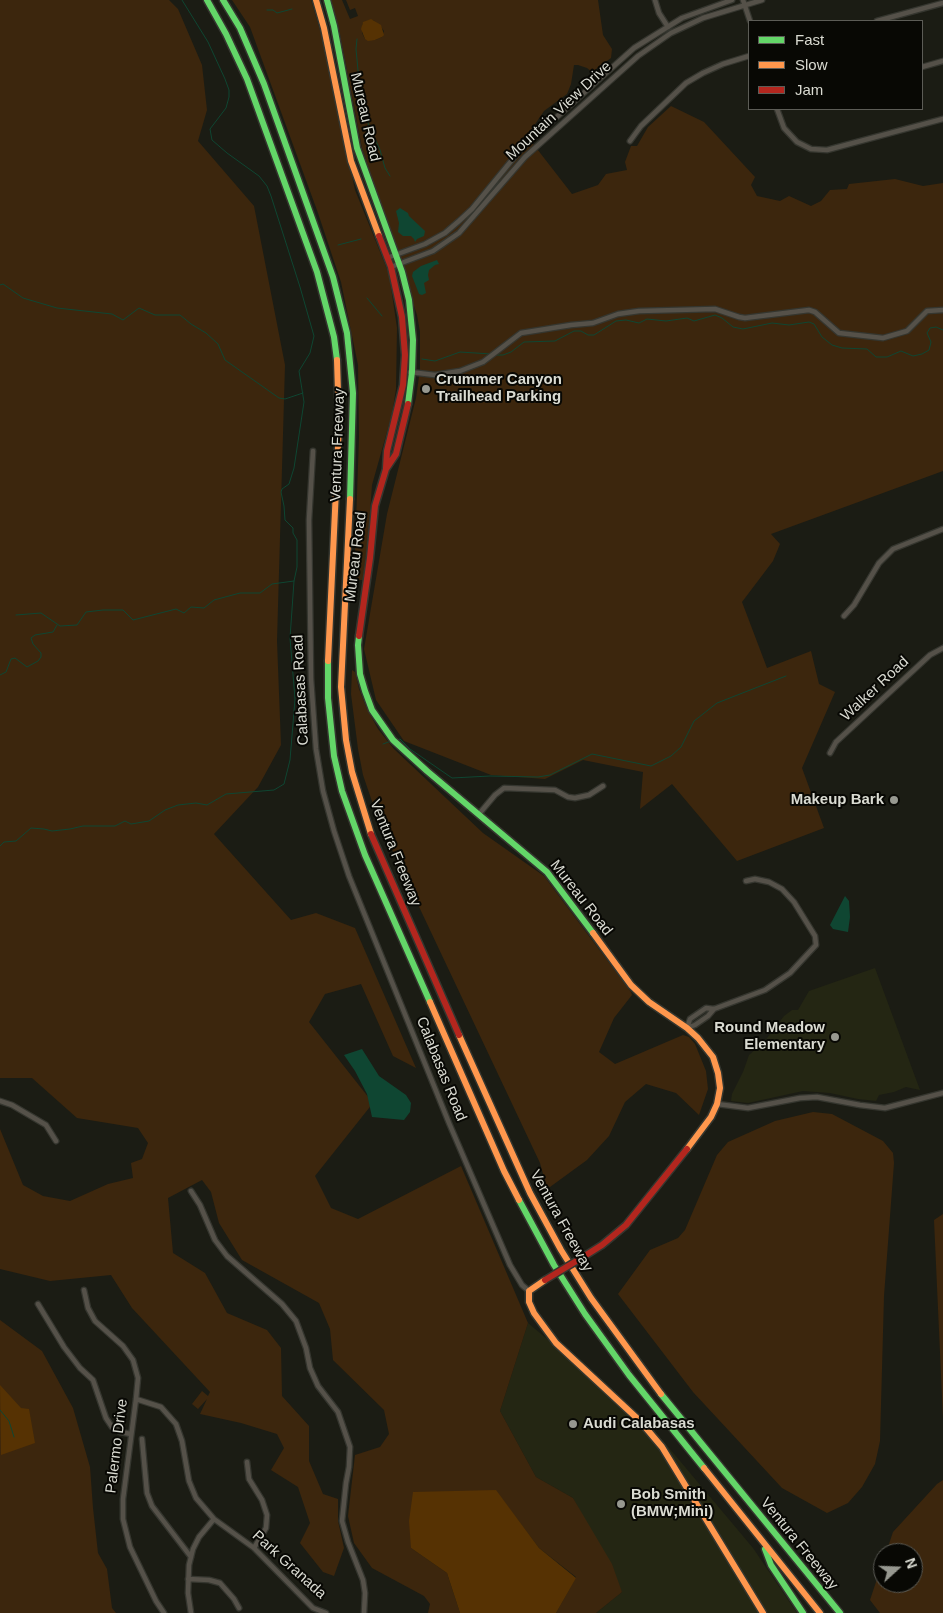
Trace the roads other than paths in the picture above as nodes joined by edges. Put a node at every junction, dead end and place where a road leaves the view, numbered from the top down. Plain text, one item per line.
1 (207, 0) edge
2 (224, 0) edge
3 (316, 0) edge
4 (327, 0) edge
5 (655, 0) edge
6 (732, 0) edge
7 (762, 0) edge
8 (744, 3) edge
9 (943, 3) edge
10 (750, 20) edge
11 (881, 20) edge
12 (667, 26) junction
13 (671, 33) junction
14 (748, 56) edge
15 (943, 61) edge
16 (923, 67) edge
17 (777, 110) edge
18 (943, 119) edge
19 (630, 140) dead end
20 (396, 255) junction
21 (388, 258) junction
22 (399, 264) junction
23 (391, 267) junction
24 (943, 310) edge
25 (404, 371) junction
26 (412, 372) junction
27 (313, 451) dead end
28 (386, 470) junction
29 (943, 529) edge
30 (844, 616) dead end
31 (943, 648) edge
32 (830, 753) dead end
33 (603, 786) dead end
34 (480, 814) junction
35 (746, 881) dead end
36 (714, 1009) junction
37 (687, 1028) junction
38 (943, 1093) edge
39 (0, 1101) edge
40 (717, 1104) junction
41 (56, 1141) dead end
42 (191, 1191) dead end
43 (84, 1290) dead end
44 (529, 1291) junction
45 (38, 1304) dead end
46 (136, 1399) junction
47 (131, 1434) junction
48 (142, 1439) dead end
49 (247, 1462) dead end
50 (214, 1520) junction
51 (762, 1543) junction
52 (254, 1548) junction
53 (191, 1557) junction
54 (188, 1579) junction
55 (239, 1608) dead end
56 (164, 1613) edge
57 (192, 1613) edge
58 (326, 1613) edge
59 (364, 1613) edge
60 (763, 1613) edge
61 (803, 1613) edge
62 (820, 1613) edge
63 (840, 1613) edge

1 - 51 main road, Ventura Freeway
2 - 63 main road, Ventura Freeway
3 - 21 main road, Mureau Road
4 - 20 main road, Mureau Road
5 - 12 street
6 - 12 street, Mountain View Drive
7 - 8 street, Mountain View Drive
8 - 10 street
8 - 13 street, Mountain View Drive
9 - 11 street
12 - 13 street
12 - 20 street, Mountain View Drive
13 - 22 street, Mountain View Drive
14 - 19 street
15 - 16 street
17 - 18 street
20 - 21 street, Mountain View Drive
20 - 22 main road, Mureau Road
21 - 23 main road, Mureau Road
22 - 23 street, Mountain View Drive
22 - 26 main road, Mureau Road
23 - 25 main road, Mureau Road
24 - 26 street
25 - 26 street
25 - 28 main road, Mureau Road
26 - 28 main road, Mureau Road
27 - 44 street, Calabasas Road
28 - 34 main road, Mureau Road
29 - 30 street
31 - 32 street, Walker Road
33 - 34 street
34 - 37 main road, Mureau Road
35 - 36 street
36 - 37 street
36 - 37 street
37 - 40 main road, Mureau Road
38 - 40 street
39 - 41 street
40 - 44 main road, Mureau Road, bridge
42 - 59 street
43 - 46 street, Palermo Drive
44 - 60 main road, Calabasas Road
45 - 47 street
46 - 47 street, Palermo Drive
46 - 50 street, Park Granada
47 - 56 street, Palermo Drive
48 - 53 street
49 - 52 street
50 - 52 street, Park Granada
50 - 53 street
51 - 61 main road
51 - 62 main road, Ventura Freeway
52 - 58 street, Park Granada
53 - 54 street
54 - 55 street
54 - 57 street

